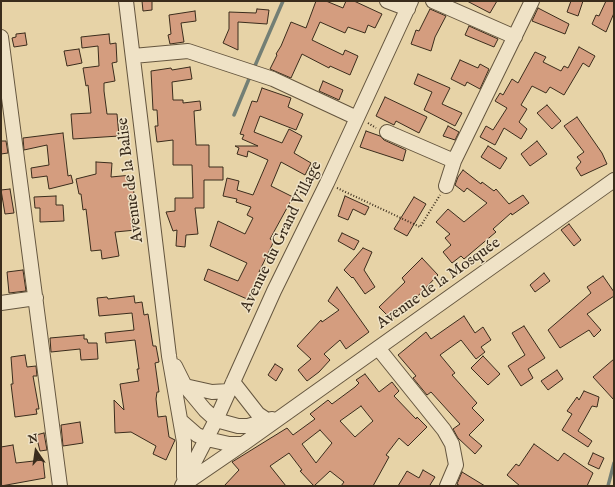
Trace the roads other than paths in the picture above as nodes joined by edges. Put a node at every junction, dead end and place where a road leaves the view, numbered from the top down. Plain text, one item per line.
1 (126, 1) edge
2 (387, 1) edge
3 (433, 1) edge
4 (532, 1) edge
5 (409, 5) edge
6 (1, 37) edge
7 (515, 38) junction
8 (133, 56) junction
9 (357, 118) junction
10 (387, 132) road end
11 (454, 162) junction
12 (614, 180) edge
13 (446, 186) road end
14 (36, 298) junction
15 (1, 303) edge
16 (378, 348) junction
17 (169, 356) junction
18 (185, 386) junction
19 (231, 387) junction
20 (283, 416) junction
21 (216, 420) junction
22 (267, 420) junction
23 (181, 421) junction
24 (207, 439) junction
25 (243, 444) junction
26 (60, 486) edge
27 (182, 486) edge
28 (447, 486) edge

1 - 8 street, Avenue de la Balise
2 - 5 street
3 - 7 street
4 - 7 street
5 - 9 street, Avenue du Grand Village
6 - 14 street
7 - 11 street
8 - 9 street
8 - 17 street, Avenue de la Balise
9 - 19 street, Avenue du Grand Village
10 - 11 street
11 - 13 street
12 - 16 street, Avenue de la Mosquée
14 - 15 street
14 - 26 street
16 - 20 street, Avenue de la Mosquée
16 - 28 street
17 - 18 street
17 - 23 street, Avenue de la Balise
18 - 19 street
18 - 21 street
19 - 21 street, Avenue du Grand Village
19 - 22 street
20 - 22 street
20 - 25 street, Avenue de la Mosquée
21 - 22 street
21 - 24 street, Avenue du Grand Village
23 - 24 street
23 - 27 street, Avenue de la Balise
24 - 25 street
24 - 27 street, Avenue du Grand Village
25 - 27 street, Avenue de la Mosquée

